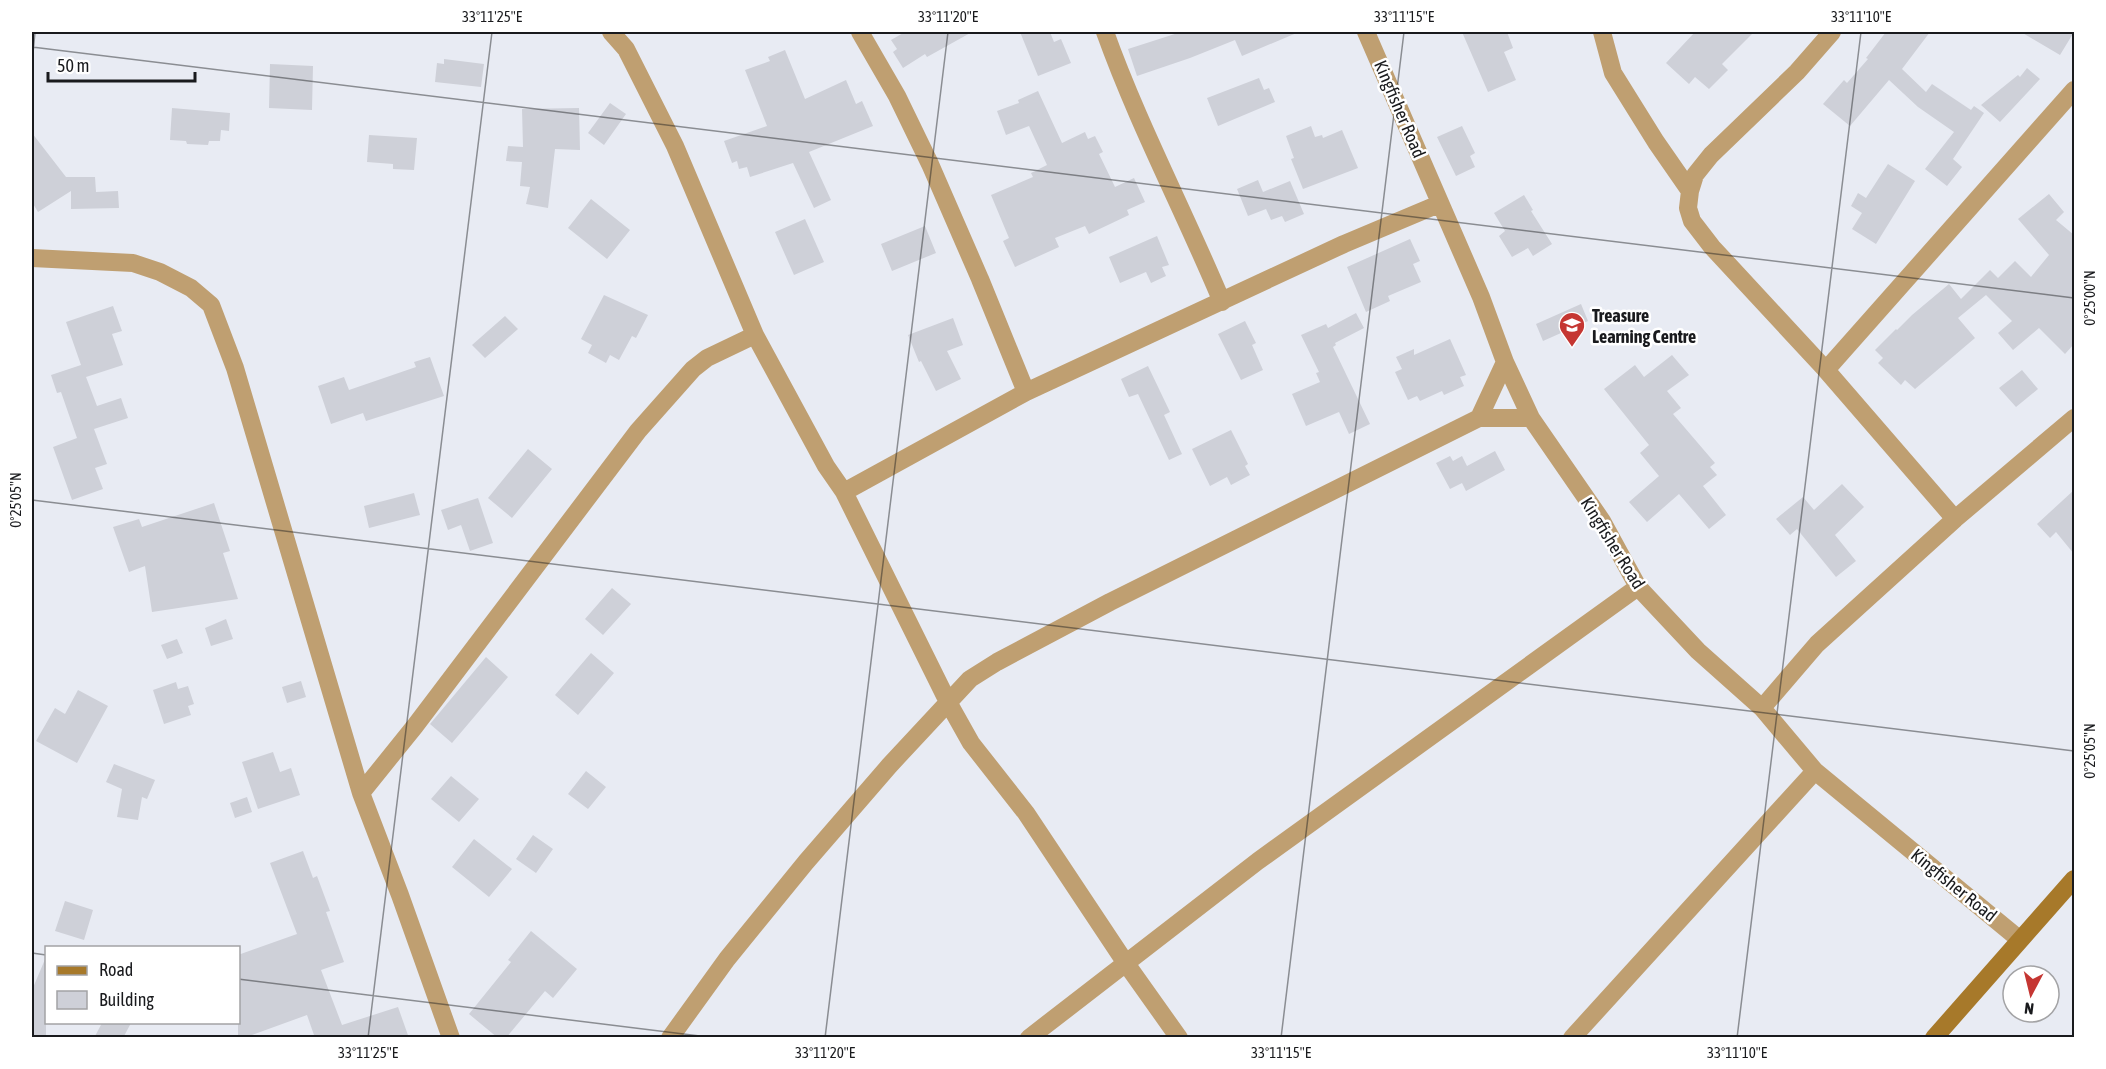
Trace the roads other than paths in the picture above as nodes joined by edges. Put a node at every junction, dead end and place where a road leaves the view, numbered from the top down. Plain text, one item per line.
1 (860, 32) edge
2 (1105, 32) edge
3 (1366, 32) edge
4 (1602, 32) edge
5 (1832, 32) edge
6 (616, 33) edge
7 (2074, 90) edge
8 (1690, 191) junction
9 (1439, 204) junction
10 (32, 258) edge
11 (1222, 302) junction
12 (755, 335) junction
13 (1505, 362) junction
14 (1826, 370) junction
15 (1026, 392) junction
16 (1479, 418) junction
17 (1531, 418) junction
18 (2074, 418) edge
19 (844, 492) junction
20 (1955, 519) junction
21 (1638, 587) junction
22 (948, 702) junction
23 (1762, 708) junction
24 (1815, 771) junction
25 (361, 793) junction
26 (2074, 879) edge
27 (2019, 939) junction
28 (1125, 962) junction
29 (451, 1038) edge
30 (670, 1038) edge
31 (1029, 1038) edge
32 (1179, 1038) edge
33 (1572, 1038) edge
34 (1934, 1038) edge

1 - 15 street
2 - 11 street
3 - 9 street, Kingfisher Road
4 - 8 street
5 - 8 street
6 - 12 street
7 - 14 street
8 - 14 street
9 - 11 street
9 - 13 street, Kingfisher Road
10 - 25 street
11 - 15 street
12 - 19 street
12 - 25 street
13 - 16 street
13 - 17 street, Kingfisher Road
14 - 20 street
15 - 19 street
16 - 17 street
16 - 22 street
17 - 21 street, Kingfisher Road
18 - 20 street
19 - 22 street
20 - 23 street
21 - 23 street, Kingfisher Road
21 - 28 street
22 - 28 street
22 - 30 street
23 - 24 street, Kingfisher Road
24 - 27 street, Kingfisher Road
24 - 33 street
25 - 29 street
26 - 27 main road
27 - 34 main road
28 - 31 street
28 - 32 street

